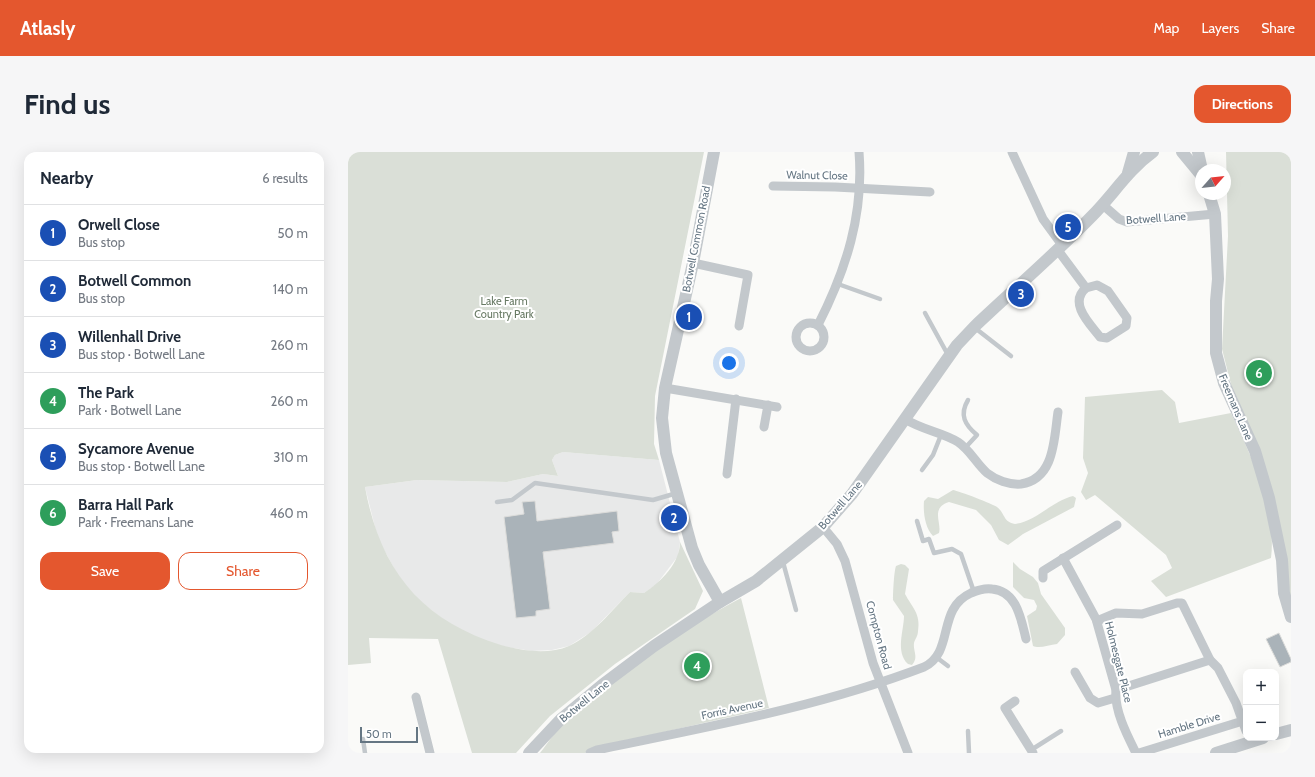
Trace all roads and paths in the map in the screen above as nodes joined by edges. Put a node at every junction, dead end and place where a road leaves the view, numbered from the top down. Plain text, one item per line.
1 (714, 152) edge
2 (859, 152) edge
3 (1012, 152) edge
4 (1134, 152) edge
5 (1153, 152) edge
6 (1182, 152) edge
7 (1198, 152) edge
8 (1201, 164) edge
9 (1195, 168) edge
10 (1128, 173) junction
11 (773, 186) dead end
12 (860, 188) junction
13 (930, 192) dead end
14 (1211, 200) edge
15 (1103, 205) junction
16 (1215, 214) junction
17 (1060, 247) junction
18 (693, 263) junction
19 (838, 284) junction
20 (1086, 288) junction
21 (880, 299) dead end
22 (925, 313) dead end
23 (818, 325) dead end
24 (739, 326) dead end
25 (974, 327) junction
26 (949, 355) junction
27 (1011, 356) dead end
28 (665, 388) junction
29 (736, 399) junction
30 (968, 400) dead end
31 (1058, 412) dead end
32 (905, 419) junction
33 (764, 427) dead end
34 (941, 435) junction
35 (965, 448) junction
36 (922, 470) dead end
37 (727, 474) dead end
38 (677, 494) junction
39 (497, 502) dead end
40 (917, 521) dead end
41 (1117, 525) dead end
42 (822, 527) junction
43 (1063, 558) junction
44 (782, 561) junction
45 (1043, 578) dead end
46 (974, 592) junction
47 (720, 602) junction
48 (796, 610) dead end
49 (1291, 617) edge
50 (1097, 621) junction
51 (1026, 638) dead end
52 (936, 657) junction
53 (1210, 660) junction
54 (948, 666) dead end
55 (1075, 672) dead end
56 (879, 682) junction
57 (1116, 694) junction
58 (416, 697) dead end
59 (1015, 701) dead end
60 (1243, 718) edge
61 (1243, 720) edge
62 (1291, 730) edge
63 (968, 731) dead end
64 (1061, 731) dead end
65 (1279, 733) edge
66 (363, 739) dead end
67 (1243, 740) edge
68 (1032, 751) edge
69 (365, 753) edge
70 (430, 753) edge
71 (529, 753) edge
72 (590, 753) edge
73 (908, 753) edge
74 (969, 753) edge
75 (1136, 753) edge
76 (1139, 753) edge
77 (1216, 753) edge

1 - 18 street, Botwell Common Road
2 - 12 street
3 - 17 street
4 - 10 street, Botwell Lane
5 - 10 street, Botwell Lane
6 - 9 street
7 - 8 street
10 - 15 street, Botwell Lane
11 - 12 street, Walnut Close
12 - 13 street, Walnut Close
12 - 19 street
14 - 16 street, Freemans Lane
15 - 16 street, Botwell Lane
15 - 17 street, Botwell Lane
16 - 49 street, Freemans Lane
17 - 20 street
17 - 25 street, Botwell Lane
18 - 24 street
18 - 28 street, Botwell Common Road
19 - 21 lane
19 - 23 street
20 - 20 street
22 - 26 lane
25 - 26 street, Botwell Lane
25 - 27 lane
26 - 32 street, Botwell Lane
28 - 29 street
28 - 38 street, Botwell Common Road
29 - 33 street
29 - 37 street
30 - 35 lane
31 - 35 street
32 - 34 street
32 - 42 street, Botwell Lane
34 - 35 street
34 - 36 lane
38 - 39 lane
38 - 47 street, Botwell Common Road
40 - 46 lane
41 - 43 street
42 - 44 street, Botwell Lane
42 - 56 street, Compton Road
43 - 45 street
43 - 50 street, Holmesgate Place
44 - 47 street, Botwell Lane
44 - 48 lane
46 - 51 street
46 - 52 street
47 - 71 street, Botwell Lane
50 - 53 street
50 - 57 street, Holmesgate Place
52 - 54 lane
52 - 56 street, Forris Avenue
53 - 57 street
53 - 60 street
55 - 57 street
56 - 72 street, Forris Avenue
56 - 73 street, Compton Road
57 - 75 street, Holmesgate Place
58 - 70 street
59 - 68 street
61 - 76 street, Hamble Drive
62 - 65 street
63 - 74 lane
64 - 68 lane
66 - 69 lane
67 - 77 street

